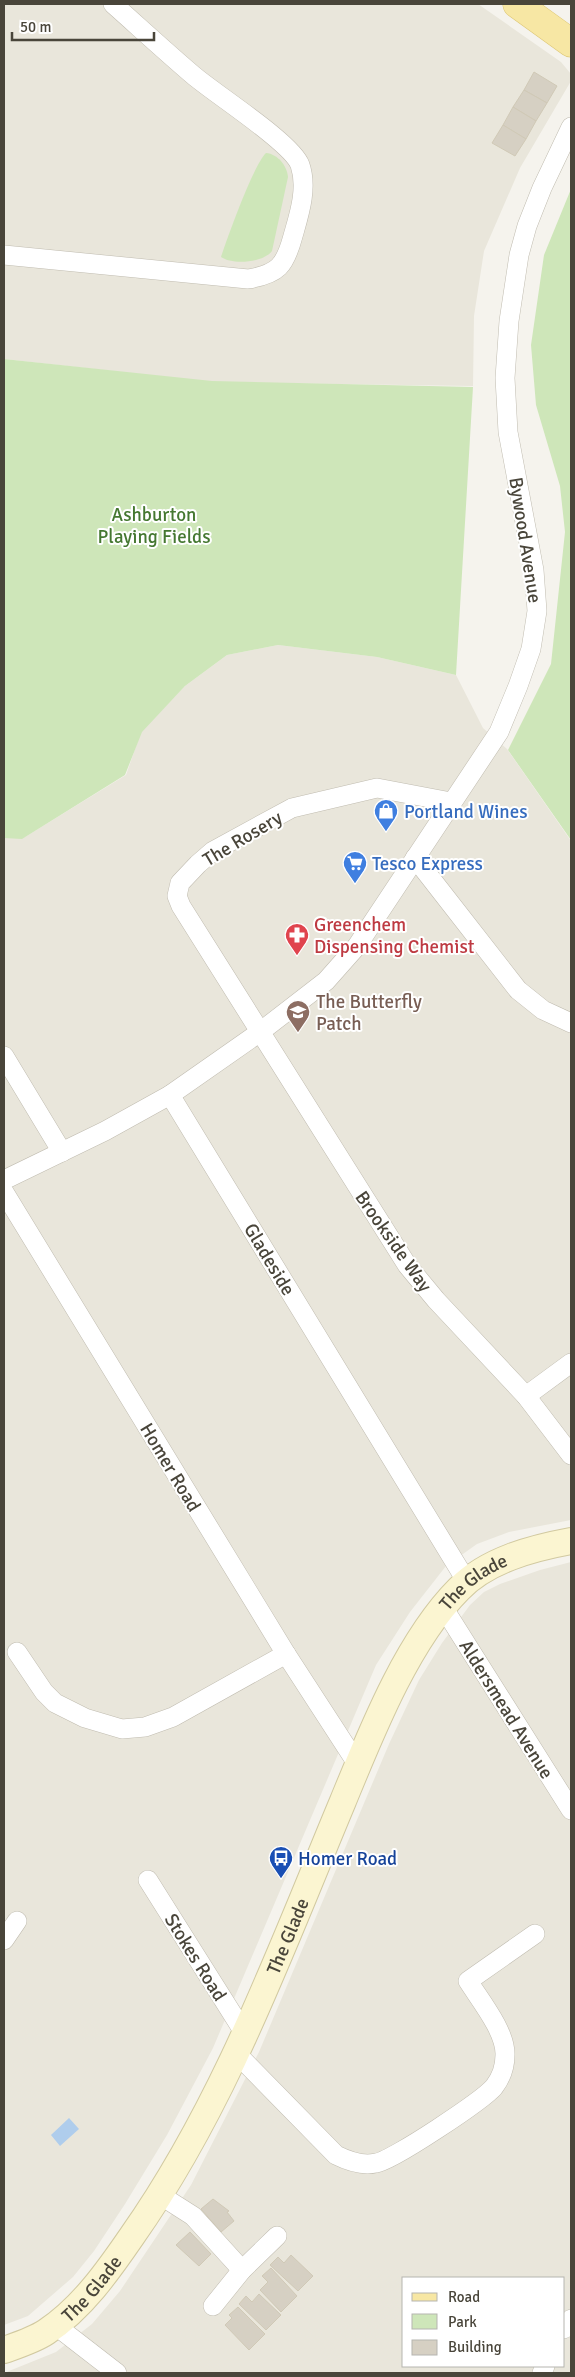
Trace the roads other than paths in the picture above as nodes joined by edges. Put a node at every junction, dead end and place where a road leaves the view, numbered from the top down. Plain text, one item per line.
1 (113, 4) edge
2 (516, 4) edge
3 (571, 43) edge
4 (571, 127) edge
5 (4, 255) edge
6 (451, 802) junction
7 (415, 858) junction
8 (571, 1023) edge
9 (260, 1032) junction
10 (4, 1056) edge
11 (170, 1095) junction
12 (62, 1152) junction
13 (4, 1180) edge
14 (4, 1192) edge
15 (571, 1363) edge
16 (526, 1396) junction
17 (571, 1455) edge
18 (571, 1541) edge
19 (467, 1582) junction
20 (443, 1607) junction
21 (17, 1652) dead end
22 (286, 1654) junction
23 (358, 1765) junction
24 (571, 1810) edge
25 (148, 1880) dead end
26 (17, 1920) dead end
27 (535, 1934) dead end
28 (4, 1940) edge
29 (240, 2044) junction
30 (160, 2195) junction
31 (277, 2236) dead end
32 (242, 2270) junction
33 (213, 2306) dead end
34 (56, 2325) junction
35 (4, 2350) edge
36 (117, 2373) edge

1 - 5 street
2 - 3 main road
4 - 6 street, Bywood Avenue
6 - 7 street, Bywood Avenue
6 - 9 street, The Rosery
7 - 8 street
7 - 9 street, Bywood Avenue
9 - 11 street, Bywood Avenue
9 - 16 street, Brookside Way
10 - 12 street
11 - 12 street
11 - 19 street, Gladeside
12 - 13 street
14 - 22 street, Homer Road
15 - 16 street
16 - 17 street, Brookside Way
18 - 19 street, The Glade
19 - 20 street, The Glade
20 - 23 street, The Glade
20 - 24 street, Aldersmead Avenue
21 - 22 street
22 - 23 street, Homer Road
23 - 29 street, The Glade
25 - 29 street, Stokes Road
26 - 28 street
27 - 29 street, Stokes Road
29 - 30 street, The Glade
30 - 32 street
30 - 34 street, The Glade
31 - 32 street
32 - 33 street
34 - 35 street, The Glade
34 - 36 street

